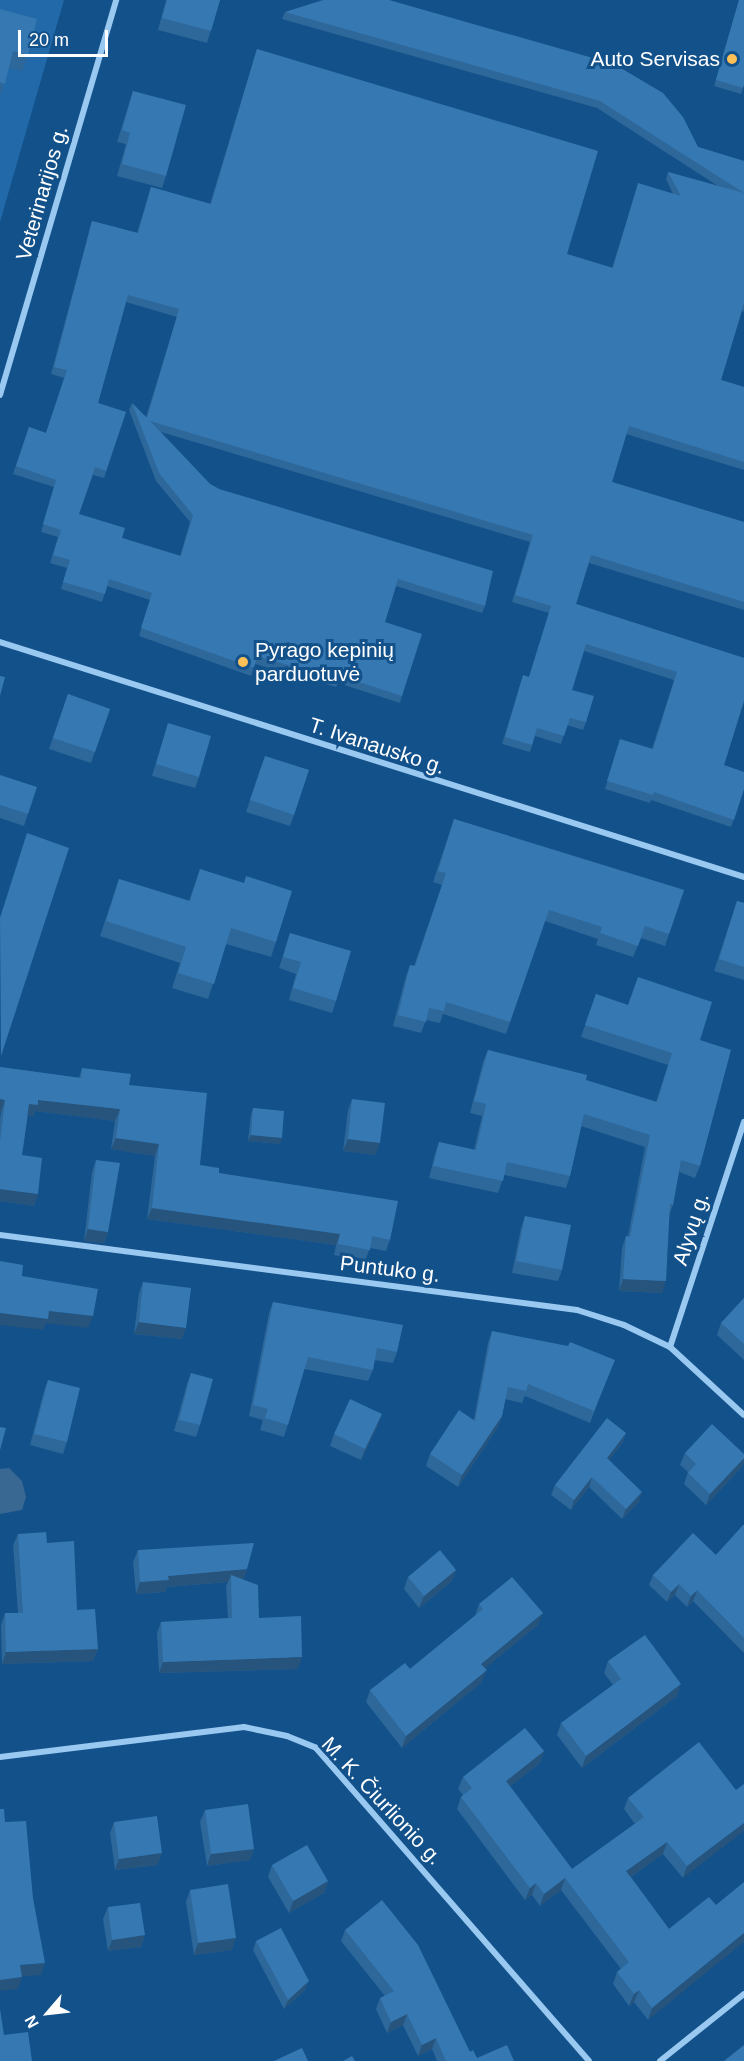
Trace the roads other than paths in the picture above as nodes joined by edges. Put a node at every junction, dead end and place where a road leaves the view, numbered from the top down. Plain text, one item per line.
1 (116, 0) edge
2 (0, 395) edge
3 (0, 642) edge
4 (744, 878) edge
5 (744, 1122) edge
6 (0, 1235) edge
7 (670, 1347) junction
8 (744, 1415) edge
9 (0, 1757) edge
10 (744, 1994) edge
11 (589, 2061) edge
12 (660, 2061) edge

1 - 2 street, Veterinarijos g.
3 - 4 street, T. Ivanausko g.
5 - 7 street, Alyvų g.
6 - 7 street, Puntuko g.
7 - 8 street, Puntuko g.
9 - 11 street, M. K. Čiurlionio g.
10 - 12 street

